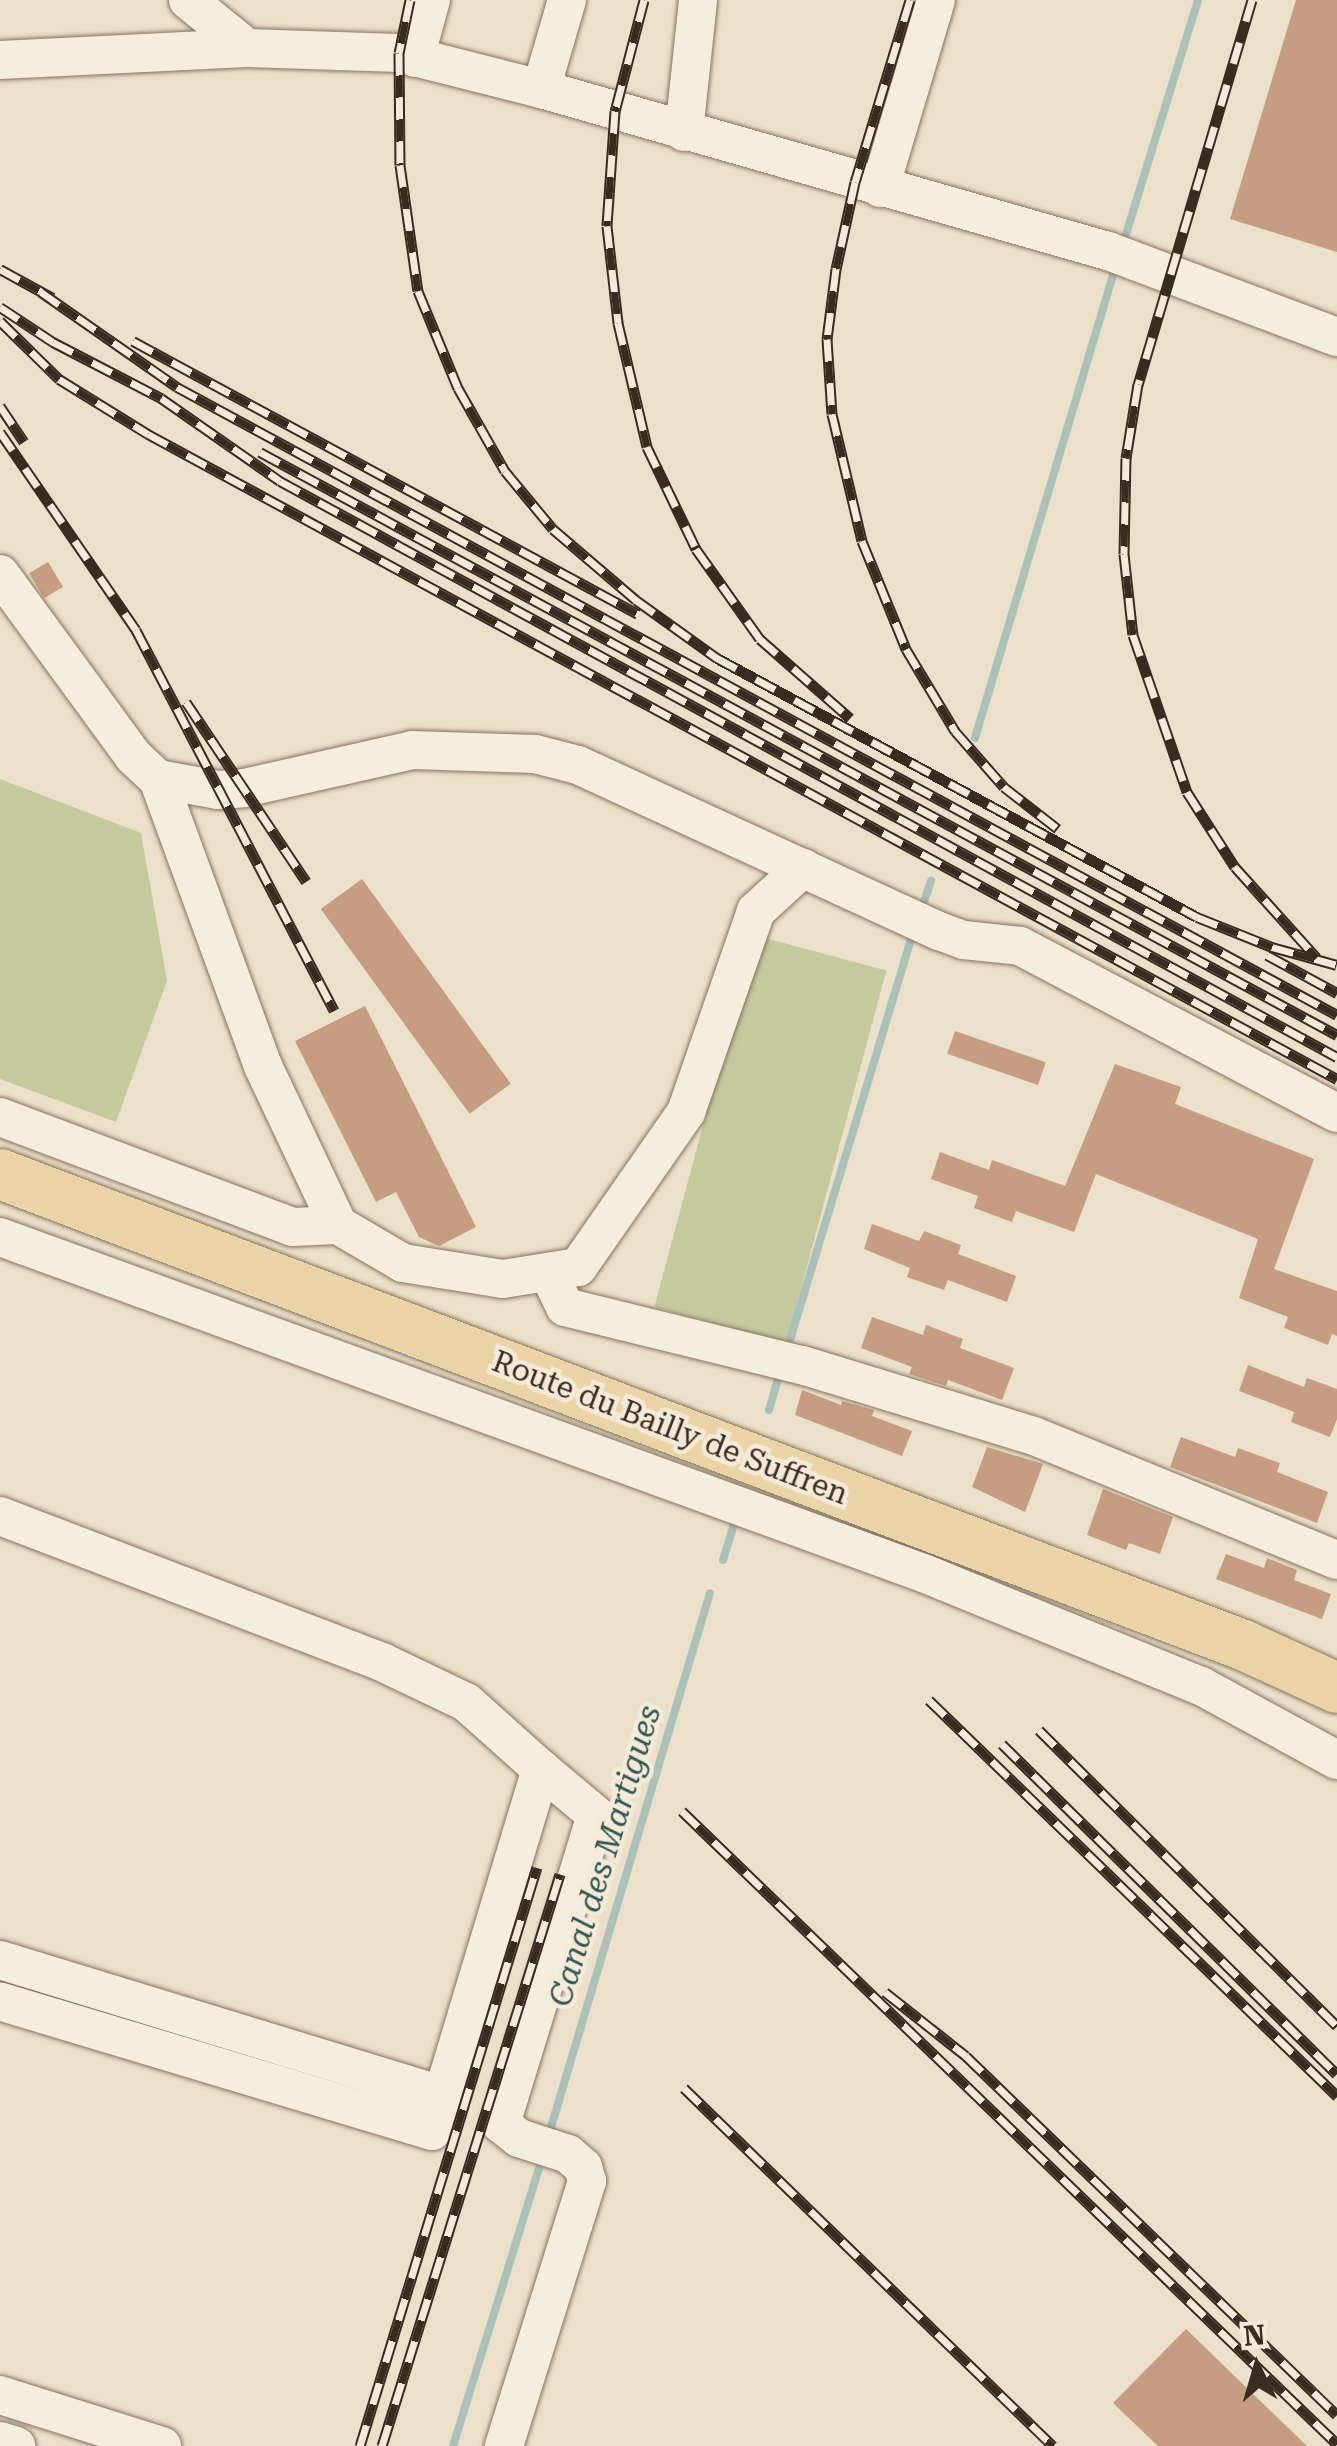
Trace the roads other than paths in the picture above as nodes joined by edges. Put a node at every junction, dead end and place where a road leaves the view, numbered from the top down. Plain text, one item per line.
1 (188, 0) edge
2 (432, 0) edge
3 (567, 0) edge
4 (698, 0) edge
5 (936, 0) edge
6 (0, 39) edge
7 (247, 48) junction
8 (54, 56) junction
9 (416, 58) junction
10 (0, 60) edge
11 (542, 89) junction
12 (684, 132) junction
13 (880, 188) junction
14 (1337, 336) edge
15 (3, 584) edge
16 (158, 778) junction
17 (803, 868) junction
18 (1337, 1113) edge
19 (0, 1116) edge
20 (0, 1174) edge
21 (338, 1225) junction
22 (0, 1236) edge
23 (548, 1272) junction
24 (0, 1516) edge
25 (1337, 1560) edge
26 (1337, 1688) edge
27 (1337, 1760) edge
28 (541, 1769) junction
29 (0, 1960) edge
30 (0, 2001) edge
31 (444, 2096) junction
32 (0, 2395) edge
33 (0, 2441) edge
34 (16, 2446) edge
35 (162, 2446) edge
36 (504, 2446) edge

1 - 7 street
2 - 9 street
3 - 11 street
4 - 12 street
5 - 13 street
6 - 8 street
7 - 8 street
7 - 9 street
8 - 10 street
9 - 11 street
11 - 12 street
12 - 13 street
13 - 14 street
15 - 16 street
16 - 17 street
16 - 21 street
17 - 18 street
17 - 23 street
19 - 21 street
20 - 26 main road, Route du Bailly de Suffren
21 - 23 street
22 - 27 street
23 - 25 street
24 - 28 street
28 - 31 street
28 - 36 street
29 - 31 street
30 - 31 street
32 - 35 street
33 - 34 street

